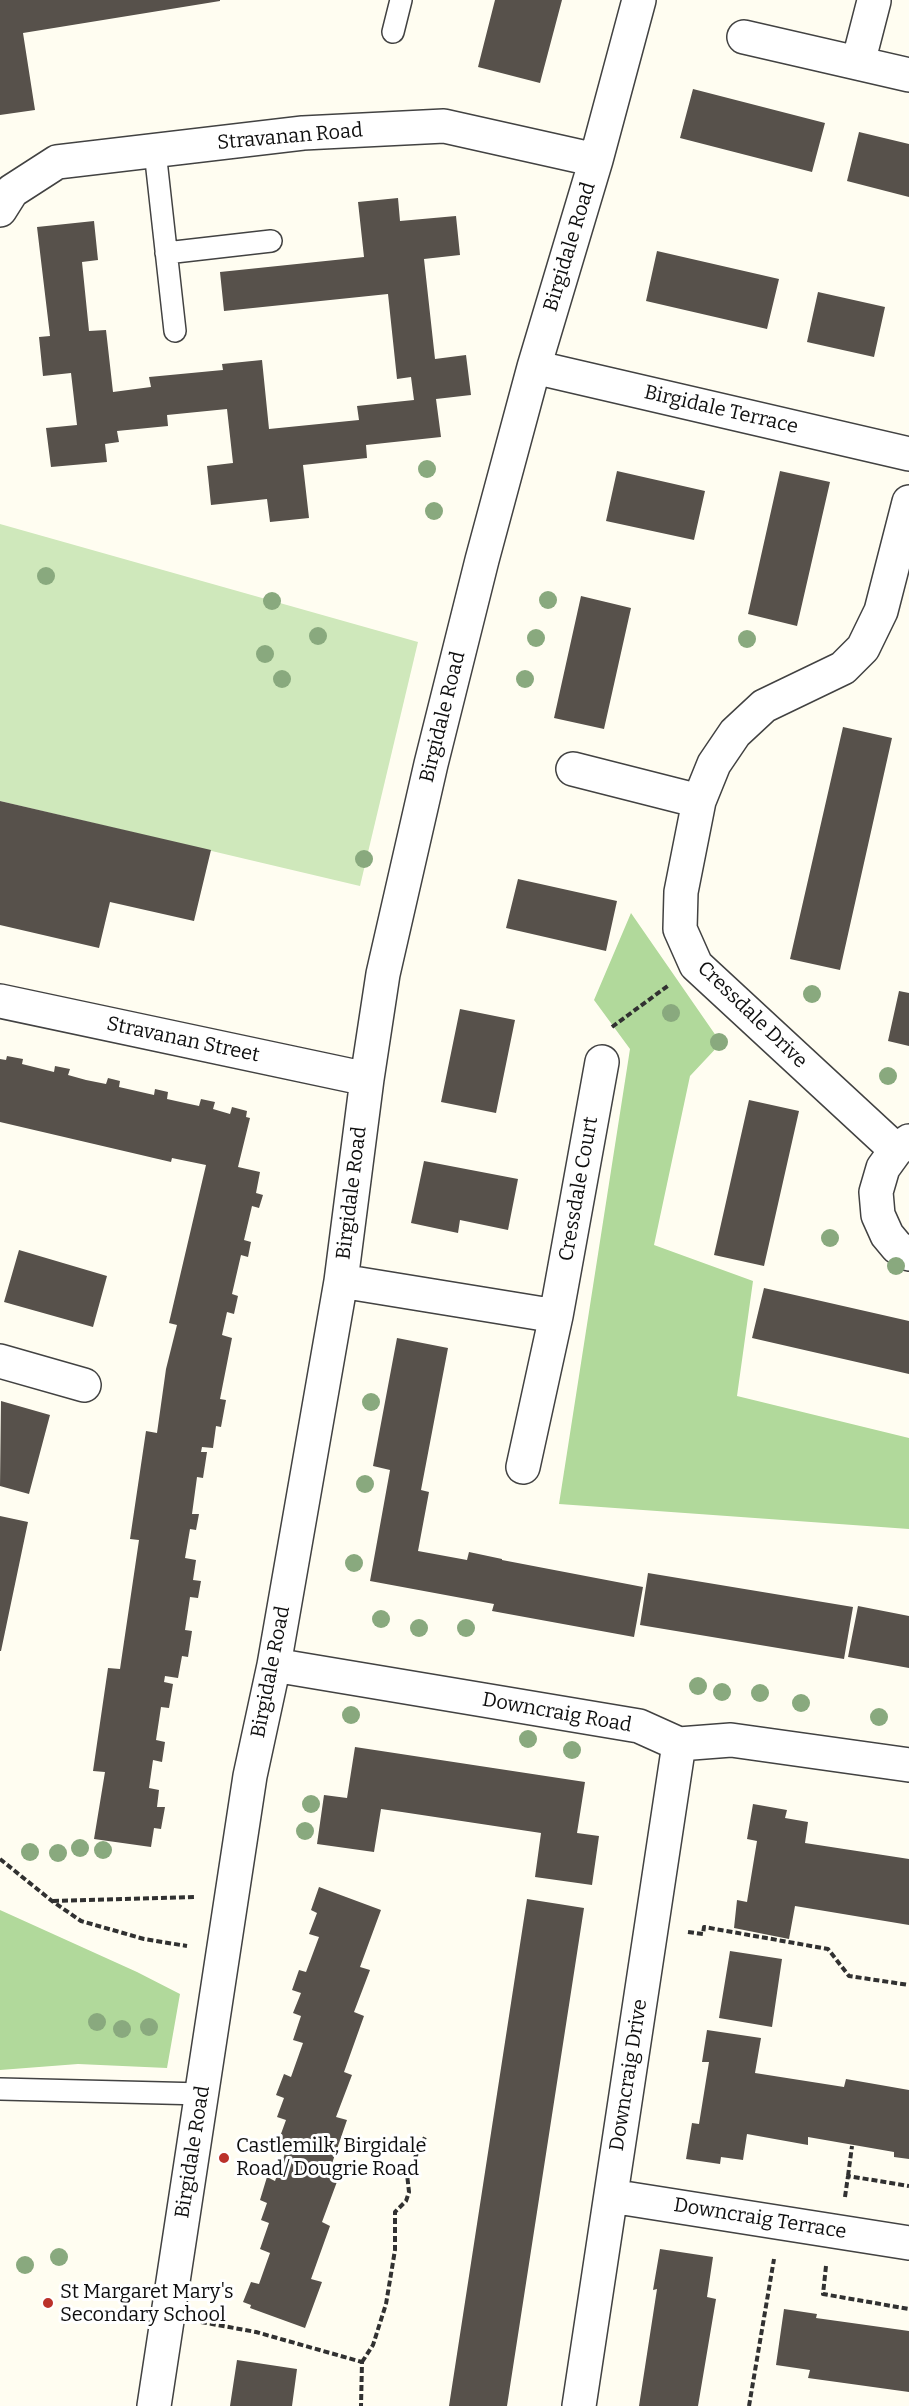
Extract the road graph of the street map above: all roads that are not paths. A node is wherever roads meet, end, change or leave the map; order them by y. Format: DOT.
graph roads {
  1 [pos="401,0"];
  2 [pos="639,0"];
  3 [pos="874,1"];
  4 [pos="393,32"];
  5 [pos="744,37"];
  6 [pos="858,63"];
  7 [pos="909,75"];
  8 [pos="155,151"];
  9 [pos="596,160"];
  10 [pos="0,210"];
  11 [pos="271,241"];
  12 [pos="166,253"];
  13 [pos="175,331"];
  14 [pos="534,367"];
  15 [pos="909,454"];
  16 [pos="909,502"];
  17 [pos="573,769"];
  18 [pos="699,801"];
  19 [pos="0,1001"];
  20 [pos="602,1062"];
  21 [pos="367,1079"];
  22 [pos="903,1146"];
  23 [pos="909,1254"];
  24 [pos="342,1281"];
  25 [pos="556,1316"];
  26 [pos="0,1360"];
  27 [pos="84,1385"];
  28 [pos="523,1467"];
  29 [pos="274,1665"];
  30 [pos="679,1744"];
  31 [pos="909,1765"];
  32 [pos="0,2089"];
  33 [pos="203,2094"];
  34 [pos="611,2196"];
  35 [pos="909,2243"];
  36 [pos="154,2406"];
  37 [pos="579,2406"];
  1 -- 4 [label="lane"];
  2 -- 9 [label="street, Birgidale Road"];
  3 -- 6 [label="street"];
  5 -- 6 [label="street"];
  6 -- 7 [label="street"];
  8 -- 9 [label="street, Stravanan Road"];
  8 -- 10 [label="street, Stravanan Road"];
  8 -- 12 [label="lane"];
  9 -- 14 [label="street, Birgidale Road"];
  11 -- 12 [label="lane"];
  12 -- 13 [label="lane"];
  14 -- 15 [label="street, Birgidale Terrace"];
  14 -- 21 [label="street, Birgidale Road"];
  16 -- 18 [label="street, Cressdale Drive"];
  17 -- 18 [label="street"];
  18 -- 22 [label="street, Cressdale Drive"];
  19 -- 21 [label="street, Stravanan Street"];
  20 -- 25 [label="street, Cressdale Court"];
  21 -- 24 [label="street, Birgidale Road"];
  22 -- 23 [label="street, Cressdale Drive"];
  24 -- 25 [label="street"];
  24 -- 29 [label="street, Birgidale Road"];
  25 -- 28 [label="street, Cressdale Court"];
  26 -- 27 [label="street"];
  29 -- 30 [label="street, Downcraig Road"];
  29 -- 33 [label="street, Birgidale Road"];
  30 -- 31 [label="street, Downcraig Road"];
  30 -- 34 [label="street, Downcraig Drive"];
  32 -- 33 [label="lane"];
  33 -- 36 [label="street, Birgidale Road"];
  34 -- 35 [label="street, Downcraig Terrace"];
  34 -- 37 [label="street, Downcraig Drive"];
}
